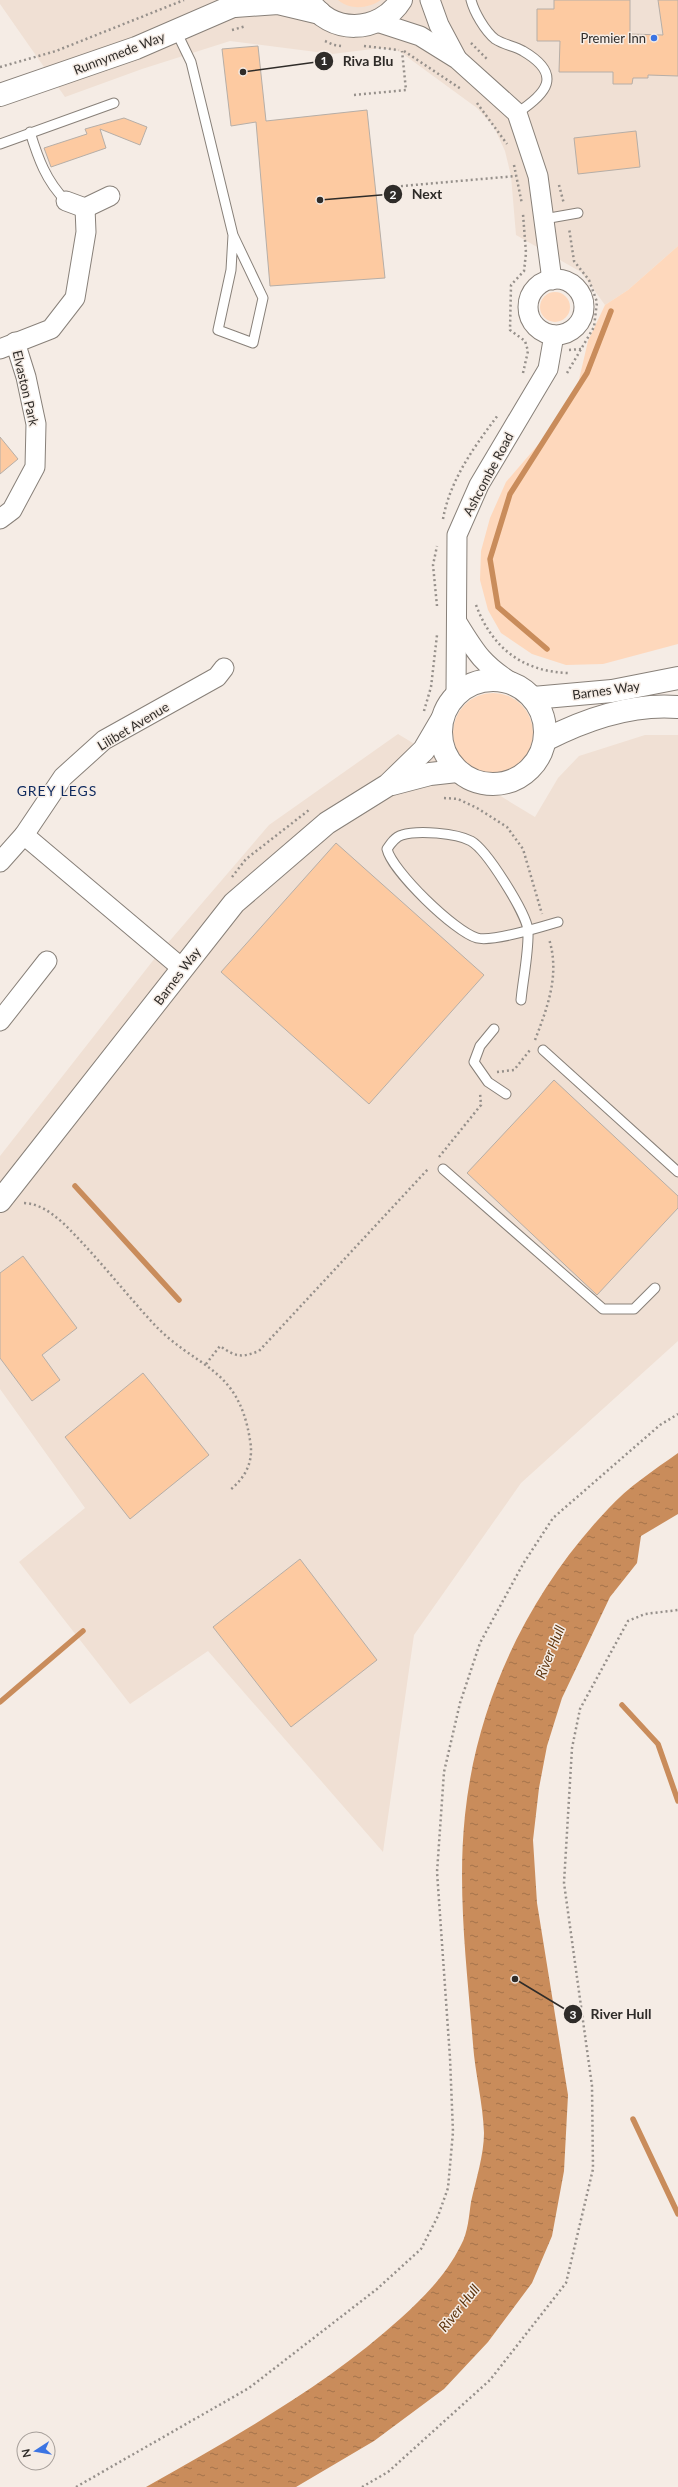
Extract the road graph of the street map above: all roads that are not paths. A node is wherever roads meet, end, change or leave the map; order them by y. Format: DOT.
graph roads {
  1 [pos="401,0"];
  2 [pos="430,0"];
  3 [pos="471,0"];
  4 [pos="241,3"];
  5 [pos="314,7"];
  6 [pos="377,22"];
  7 [pos="176,31"];
  8 [pos="457,59"];
  9 [pos="0,95"];
  10 [pos="114,103"];
  11 [pos="516,113"];
  12 [pos="30,132"];
  13 [pos="0,144"];
  14 [pos="110,196"];
  15 [pos="66,201"];
  16 [pos="85,208"];
  17 [pos="578,213"];
  18 [pos="544,219"];
  19 [pos="233,235"];
  20 [pos="552,280"];
  21 [pos="554,335"];
  22 [pos="8,345"];
  23 [pos="0,519"];
  24 [pos="457,622"];
  25 [pos="224,668"];
  26 [pos="678,678"];
  27 [pos="514,684"];
  28 [pos="456,694"];
  29 [pos="533,698"];
  30 [pos="678,707"];
  31 [pos="432,718"];
  32 [pos="545,740"];
  33 [pos="457,771"];
  34 [pos="388,785"];
  35 [pos="24,835"];
  36 [pos="0,862"];
  37 [pos="558,922"];
  38 [pos="528,930"];
  39 [pos="47,961"];
  40 [pos="183,969"];
  41 [pos="521,1000"];
  42 [pos="0,1021"];
  43 [pos="494,1029"];
  44 [pos="543,1050"];
  45 [pos="506,1094"];
  46 [pos="444,1169"];
  47 [pos="678,1172"];
  48 [pos="9,1204"];
  49 [pos="655,1288"];
  1 -- 6 [label="street"];
  2 -- 8 [label="street"];
  3 -- 11 [label="lane"];
  4 -- 5 [label="street, Runnymede Way"];
  4 -- 7 [label="street, Runnymede Way"];
  5 -- 6 [label="street, Runnymede Way"];
  6 -- 8 [label="street"];
  7 -- 9 [label="street, Runnymede Way"];
  7 -- 19 [label="lane"];
  8 -- 11 [label="street"];
  10 -- 12 [label="lane"];
  11 -- 18 [label="street"];
  12 -- 13 [label="lane"];
  12 -- 15 [label="lane"];
  14 -- 16 [label="street"];
  15 -- 16 [label="street"];
  16 -- 22 [label="street"];
  17 -- 18 [label="lane"];
  18 -- 20 [label="street"];
  19 -- 19 [label="lane"];
  20 -- 21 [label="street"];
  20 -- 21 [label="street"];
  21 -- 24 [label="street, Ashcombe Road"];
  22 -- 23 [label="street, Elvaston Park"];
  24 -- 27 [label="street"];
  24 -- 28 [label="street, Ashcombe Road"];
  25 -- 35 [label="street, Lilibet Avenue"];
  26 -- 29 [label="street, Barnes Way"];
  27 -- 28 [label="street"];
  27 -- 29 [label="street"];
  28 -- 31 [label="street"];
  29 -- 32 [label="street"];
  30 -- 32 [label="street, Barnes Way"];
  31 -- 33 [label="street"];
  31 -- 34 [label="street, Barnes Way"];
  32 -- 33 [label="street"];
  33 -- 34 [label="street, Barnes Way"];
  34 -- 40 [label="street, Barnes Way"];
  35 -- 36 [label="street, Lilibet Avenue"];
  35 -- 40 [label="street"];
  37 -- 38 [label="lane"];
  38 -- 38 [label="lane"];
  38 -- 41 [label="lane"];
  39 -- 42 [label="street"];
  40 -- 48 [label="street, Barnes Way"];
  43 -- 45 [label="lane"];
  44 -- 47 [label="lane"];
  46 -- 49 [label="lane"];
}
